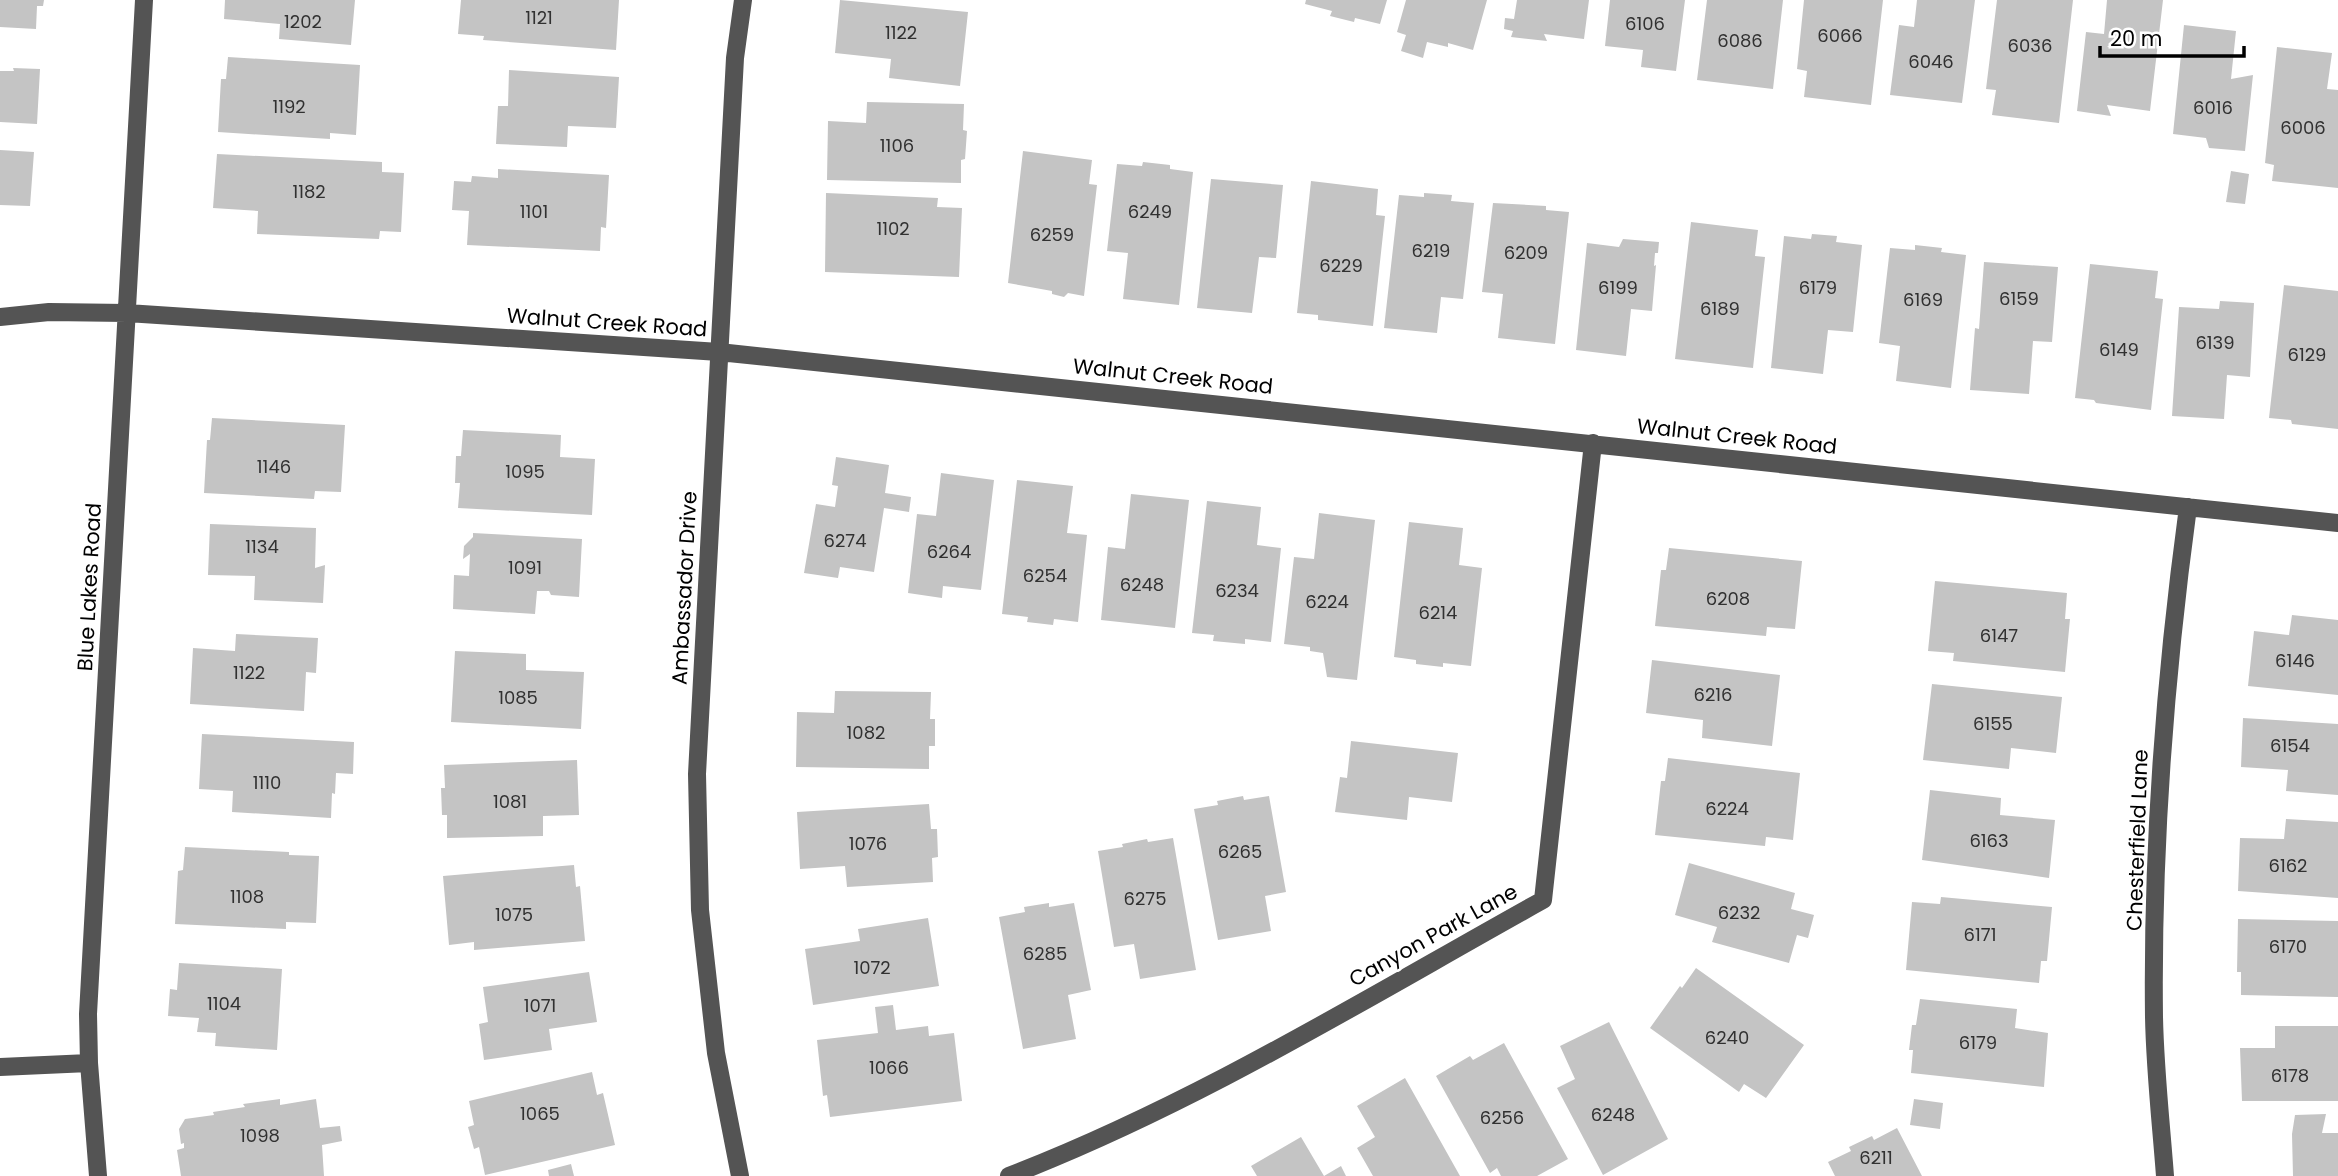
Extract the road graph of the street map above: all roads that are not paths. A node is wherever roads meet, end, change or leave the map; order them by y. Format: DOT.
graph roads {
  1 [pos="144,0"];
  2 [pos="743,0"];
  3 [pos="127,313"];
  4 [pos="0,317"];
  5 [pos="719,352"];
  6 [pos="1592,443"];
  7 [pos="2188,507"];
  8 [pos="2338,523"];
  9 [pos="89,1063"];
  10 [pos="0,1066"];
  11 [pos="98,1176"];
  12 [pos="740,1176"];
  13 [pos="1009,1176"];
  14 [pos="2165,1176"];
  1 -- 3 [label="street, Blue Lakes Road"];
  2 -- 5 [label="street, Ambassador Drive"];
  3 -- 4 [label="street, Walnut Creek Road"];
  3 -- 5 [label="street, Walnut Creek Road"];
  3 -- 9 [label="street, Blue Lakes Road"];
  5 -- 6 [label="street, Walnut Creek Road"];
  5 -- 12 [label="street, Ambassador Drive"];
  6 -- 7 [label="street, Walnut Creek Road"];
  6 -- 13 [label="street, Canyon Park Lane"];
  7 -- 8 [label="street, Walnut Creek Road"];
  7 -- 14 [label="street, Chesterfield Lane"];
  9 -- 10 [label="street"];
  9 -- 11 [label="street, Blue Lakes Road"];
}
